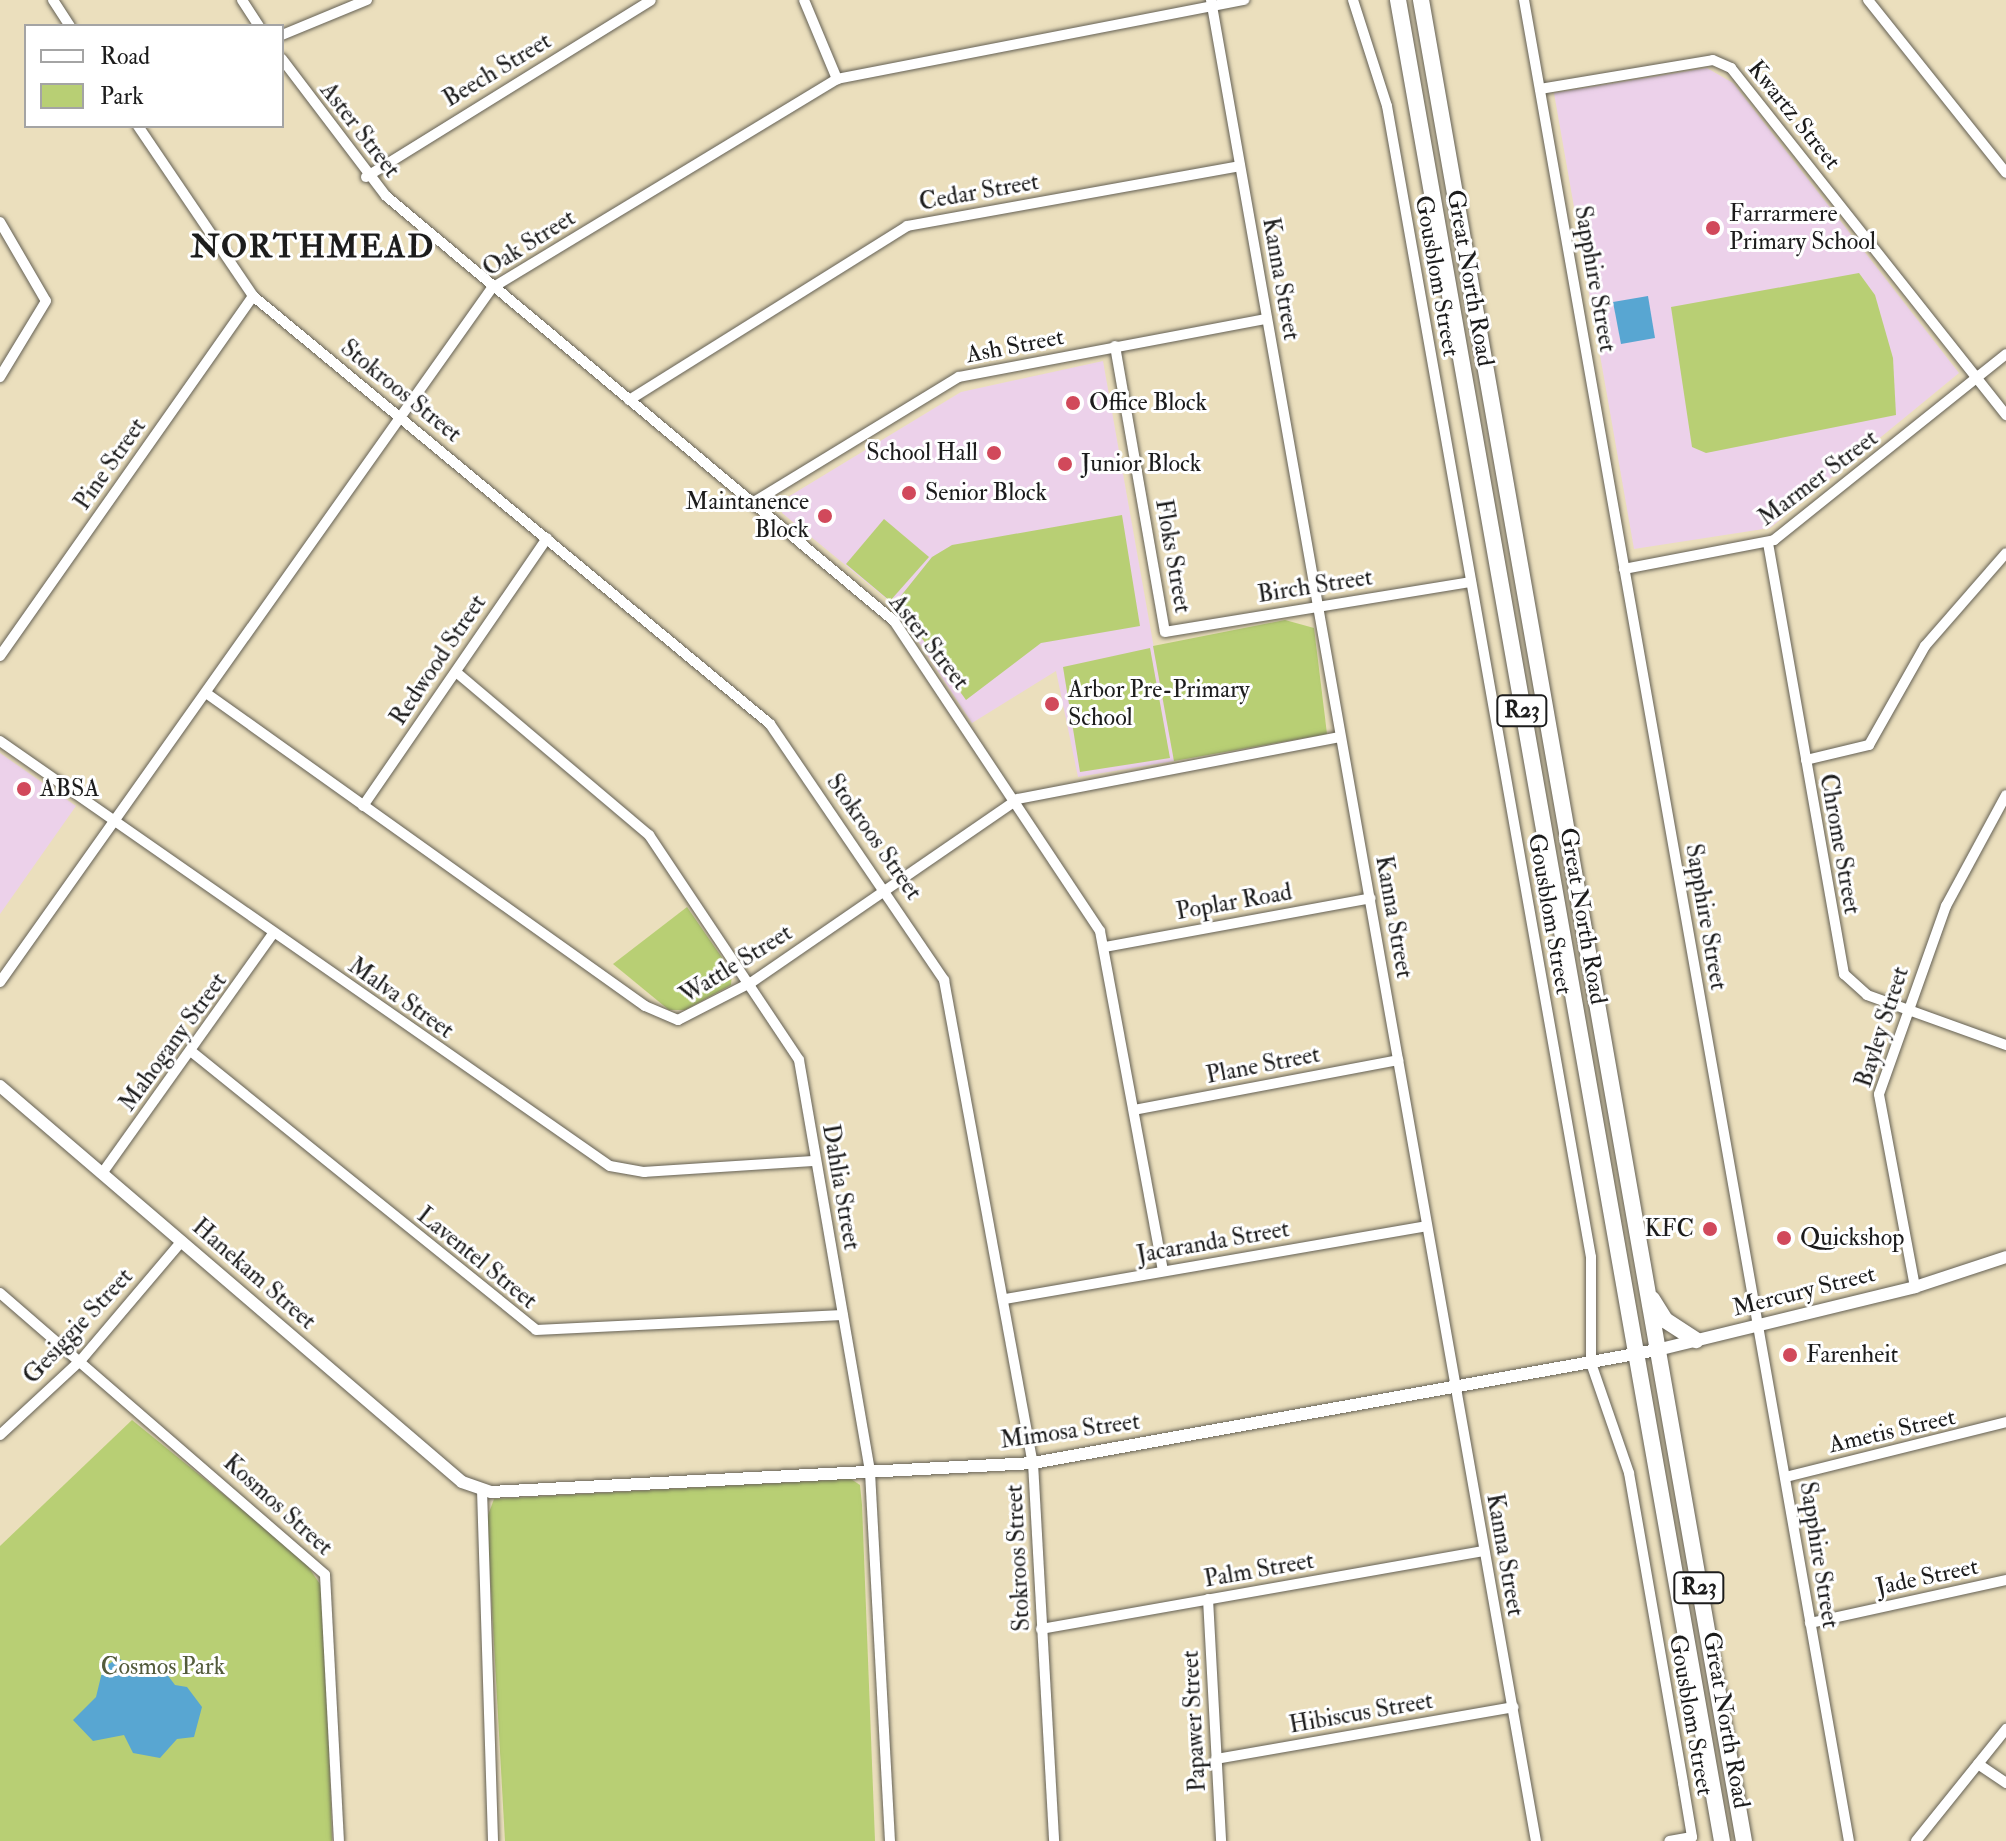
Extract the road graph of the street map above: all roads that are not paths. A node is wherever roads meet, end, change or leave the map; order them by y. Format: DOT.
graph roads {
  1 [pos="53,0"];
  2 [pos="242,0"];
  3 [pos="367,0"];
  4 [pos="651,0"];
  5 [pos="804,0"];
  6 [pos="1244,0"];
  7 [pos="1353,0"];
  8 [pos="1398,0"];
  9 [pos="1421,0"];
  10 [pos="1524,0"];
  11 [pos="1868,0"];
  12 [pos="1212,3"];
  13 [pos="69,24"];
  14 [pos="258,24"];
  15 [pos="284,34"];
  16 [pos="284,62"];
  17 [pos="837,79"];
  18 [pos="1540,89"];
  19 [pos="139,128"];
  20 [pos="1240,166"];
  21 [pos="2005,171"];
  22 [pos="366,177"];
  23 [pos="0,222"];
  24 [pos="492,288"];
  25 [pos="253,296"];
  26 [pos="1267,319"];
  27 [pos="1115,346"];
  28 [pos="2006,354"];
  29 [pos="0,377"];
  30 [pos="1977,377"];
  31 [pos="629,400"];
  32 [pos="397,414"];
  33 [pos="2006,415"];
  34 [pos="754,502"];
  35 [pos="547,538"];
  36 [pos="1768,543"];
  37 [pos="2006,553"];
  38 [pos="1624,569"];
  39 [pos="1471,582"];
  40 [pos="1319,605"];
  41 [pos="1165,632"];
  42 [pos="0,656"];
  43 [pos="456,672"];
  44 [pos="206,693"];
  45 [pos="1340,737"];
  46 [pos="0,741"];
  47 [pos="1806,760"];
  48 [pos="2006,795"];
  49 [pos="1018,799"];
  50 [pos="363,806"];
  51 [pos="115,822"];
  52 [pos="1567,835"];
  53 [pos="1545,839"];
  54 [pos="886,889"];
  55 [pos="1371,898"];
  56 [pos="273,934"];
  57 [pos="1105,947"];
  58 [pos="0,982"];
  59 [pos="752,982"];
  60 [pos="1907,1010"];
  61 [pos="2006,1045"];
  62 [pos="192,1052"];
  63 [pos="1398,1060"];
  64 [pos="0,1086"];
  65 [pos="1134,1110"];
  66 [pos="816,1161"];
  67 [pos="103,1172"];
  68 [pos="1427,1226"];
  69 [pos="182,1241"];
  70 [pos="2006,1257"];
  71 [pos="1163,1270"];
  72 [pos="1646,1287"];
  73 [pos="1915,1287"];
  74 [pos="0,1293"];
  75 [pos="1005,1299"];
  76 [pos="843,1315"];
  77 [pos="1757,1325"];
  78 [pos="1696,1340"];
  79 [pos="1657,1350"];
  80 [pos="1638,1354"];
  81 [pos="81,1360"];
  82 [pos="1591,1363"];
  83 [pos="1455,1389"];
  84 [pos="2006,1422"];
  85 [pos="0,1435"];
  86 [pos="1033,1463"];
  87 [pos="870,1472"];
  88 [pos="1786,1477"];
  89 [pos="482,1490"];
  90 [pos="1484,1551"];
  91 [pos="2006,1580"];
  92 [pos="1208,1599"];
  93 [pos="1810,1623"];
  94 [pos="1041,1629"];
  95 [pos="1513,1707"];
  96 [pos="2006,1729"];
  97 [pos="1216,1759"];
  98 [pos="1978,1764"];
  99 [pos="2006,1783"];
  100 [pos="339,1841"];
  101 [pos="493,1841"];
  102 [pos="890,1841"];
  103 [pos="1054,1841"];
  104 [pos="1221,1841"];
  105 [pos="1536,1841"];
  106 [pos="1669,1841"];
  107 [pos="1722,1841"];
  108 [pos="1744,1841"];
  109 [pos="1849,1841"];
  110 [pos="1916,1841"];
  1 -- 13 [label="street"];
  2 -- 14 [label="street"];
  3 -- 15 [label="street"];
  4 -- 22 [label="street, Beech Street"];
  5 -- 17 [label="street"];
  6 -- 12 [label="street, Oak Street"];
  7 -- 39 [label="street, Gousblom Street"];
  8 -- 53 [label="main road, Great North Road / R23"];
  9 -- 52 [label="main road, Great North Road / R23"];
  10 -- 18 [label="street, Sapphire Street"];
  11 -- 21 [label="street"];
  12 -- 17 [label="street, Oak Street"];
  12 -- 20 [label="street, Kanna Street"];
  16 -- 22 [label="street, Aster Street"];
  17 -- 24 [label="street, Oak Street"];
  18 -- 30 [label="street, Kwartz Street"];
  18 -- 38 [label="street, Sapphire Street"];
  19 -- 25 [label="street, Stokroos Street"];
  20 -- 26 [label="street, Kanna Street"];
  20 -- 31 [label="street, Cedar Street"];
  22 -- 24 [label="street, Aster Street"];
  23 -- 29 [label="street"];
  24 -- 31 [label="street, Aster Street"];
  24 -- 32 [label="street, Oak Street"];
  25 -- 32 [label="street, Stokroos Street"];
  25 -- 42 [label="street, Pine Street"];
  26 -- 27 [label="street, Ash Street"];
  26 -- 40 [label="street, Kanna Street"];
  27 -- 34 [label="street, Ash Street"];
  27 -- 41 [label="street, Floks Street"];
  28 -- 30 [label="street, Marmer Street"];
  30 -- 33 [label="street, Kwartz Street"];
  30 -- 36 [label="street, Marmer Street"];
  31 -- 34 [label="street, Aster Street"];
  32 -- 35 [label="street, Stokroos Street"];
  32 -- 44 [label="street, Oak Street"];
  34 -- 49 [label="street, Aster Street"];
  35 -- 43 [label="street, Redwood Street"];
  35 -- 54 [label="street, Stokroos Street"];
  36 -- 38 [label="street, Marmer Street"];
  36 -- 47 [label="street, Chrome Street"];
  37 -- 47 [label="street"];
  38 -- 77 [label="street, Sapphire Street"];
  39 -- 40 [label="street, Birch Street"];
  39 -- 82 [label="street, Gousblom Street"];
  40 -- 41 [label="street, Birch Street"];
  40 -- 45 [label="street, Kanna Street"];
  43 -- 50 [label="street, Redwood Street"];
  43 -- 59 [label="street, Dahlia Street"];
  44 -- 50 [label="street, Wattle Street"];
  44 -- 51 [label="street, Oak Street"];
  45 -- 49 [label="street, Wattle Street"];
  45 -- 55 [label="street, Kanna Street"];
  46 -- 51 [label="street, Malva Street"];
  47 -- 60 [label="street, Chrome Street"];
  48 -- 60 [label="street, Bayley Street"];
  49 -- 54 [label="street, Wattle Street"];
  49 -- 57 [label="street, Aster Street"];
  50 -- 59 [label="street, Wattle Street"];
  51 -- 56 [label="street, Malva Street"];
  51 -- 58 [label="street, Oak Street"];
  52 -- 53 [label="main road"];
  52 -- 72 [label="main road, Great North Road / R23"];
  53 -- 80 [label="main road, Great North Road / R23"];
  54 -- 59 [label="street, Wattle Street"];
  54 -- 75 [label="street, Stokroos Street"];
  55 -- 57 [label="street, Poplar Road"];
  55 -- 63 [label="street, Kanna Street"];
  56 -- 62 [label="street, Mahogany Street"];
  56 -- 66 [label="street, Malva Street"];
  57 -- 65 [label="street, Aster Street"];
  59 -- 66 [label="street, Dahlia Street"];
  60 -- 61 [label="street, Chrome Street"];
  60 -- 73 [label="street, Bayley Street"];
  62 -- 67 [label="street, Mahogany Street"];
  62 -- 76 [label="street, Laventel Street"];
  63 -- 65 [label="street, Plane Street"];
  63 -- 68 [label="street, Kanna Street"];
  64 -- 67 [label="street, Hanekam Street"];
  65 -- 71 [label="street, Aster Street"];
  66 -- 76 [label="street, Dahlia Street"];
  67 -- 69 [label="street, Hanekam Street"];
  68 -- 71 [label="street, Jacaranda Street"];
  68 -- 83 [label="street, Kanna Street"];
  69 -- 81 [label="street, Gesiggie Street"];
  69 -- 89 [label="street, Hanekam Street"];
  70 -- 73 [label="street, Mercury Street"];
  71 -- 75 [label="street, Jacaranda Street"];
  72 -- 78 [label="main road"];
  72 -- 79 [label="main road, Great North Road / R23"];
  73 -- 77 [label="street, Mercury Street"];
  74 -- 81 [label="street, Kosmos Street"];
  75 -- 86 [label="street, Stokroos Street"];
  76 -- 87 [label="street, Dahlia Street"];
  77 -- 78 [label="street, Mercury Street"];
  77 -- 88 [label="street, Sapphire Street"];
  78 -- 79 [label="street, Mercury Street"];
  79 -- 80 [label="street, Mimosa Street"];
  79 -- 108 [label="main road, Great North Road / R23"];
  80 -- 82 [label="street, Mimosa Street"];
  80 -- 107 [label="main road, Great North Road / R23"];
  81 -- 85 [label="street, Gesiggie Street"];
  81 -- 100 [label="street, Kosmos Street"];
  82 -- 83 [label="street, Mimosa Street"];
  82 -- 106 [label="street, Gousblom Street"];
  83 -- 86 [label="street, Mimosa Street"];
  83 -- 90 [label="street, Kanna Street"];
  84 -- 88 [label="street, Ametis Street"];
  86 -- 87 [label="street, Mimosa Street"];
  86 -- 94 [label="street, Stokroos Street"];
  87 -- 89 [label="street, Mimosa Street"];
  87 -- 102 [label="street, Dahlia Street"];
  88 -- 93 [label="street, Sapphire Street"];
  89 -- 101 [label="street"];
  90 -- 92 [label="street, Palm Street"];
  90 -- 95 [label="street, Kanna Street"];
  91 -- 93 [label="street, Jade Street"];
  92 -- 94 [label="street, Palm Street"];
  92 -- 97 [label="street, Papawer Street"];
  93 -- 109 [label="street, Sapphire Street"];
  94 -- 103 [label="street, Stokroos Street"];
  95 -- 97 [label="street, Hibiscus Street"];
  95 -- 105 [label="street, Kanna Street"];
  96 -- 98 [label="street"];
  97 -- 104 [label="street, Papawer Street"];
  98 -- 99 [label="street"];
  98 -- 110 [label="street"];
}
